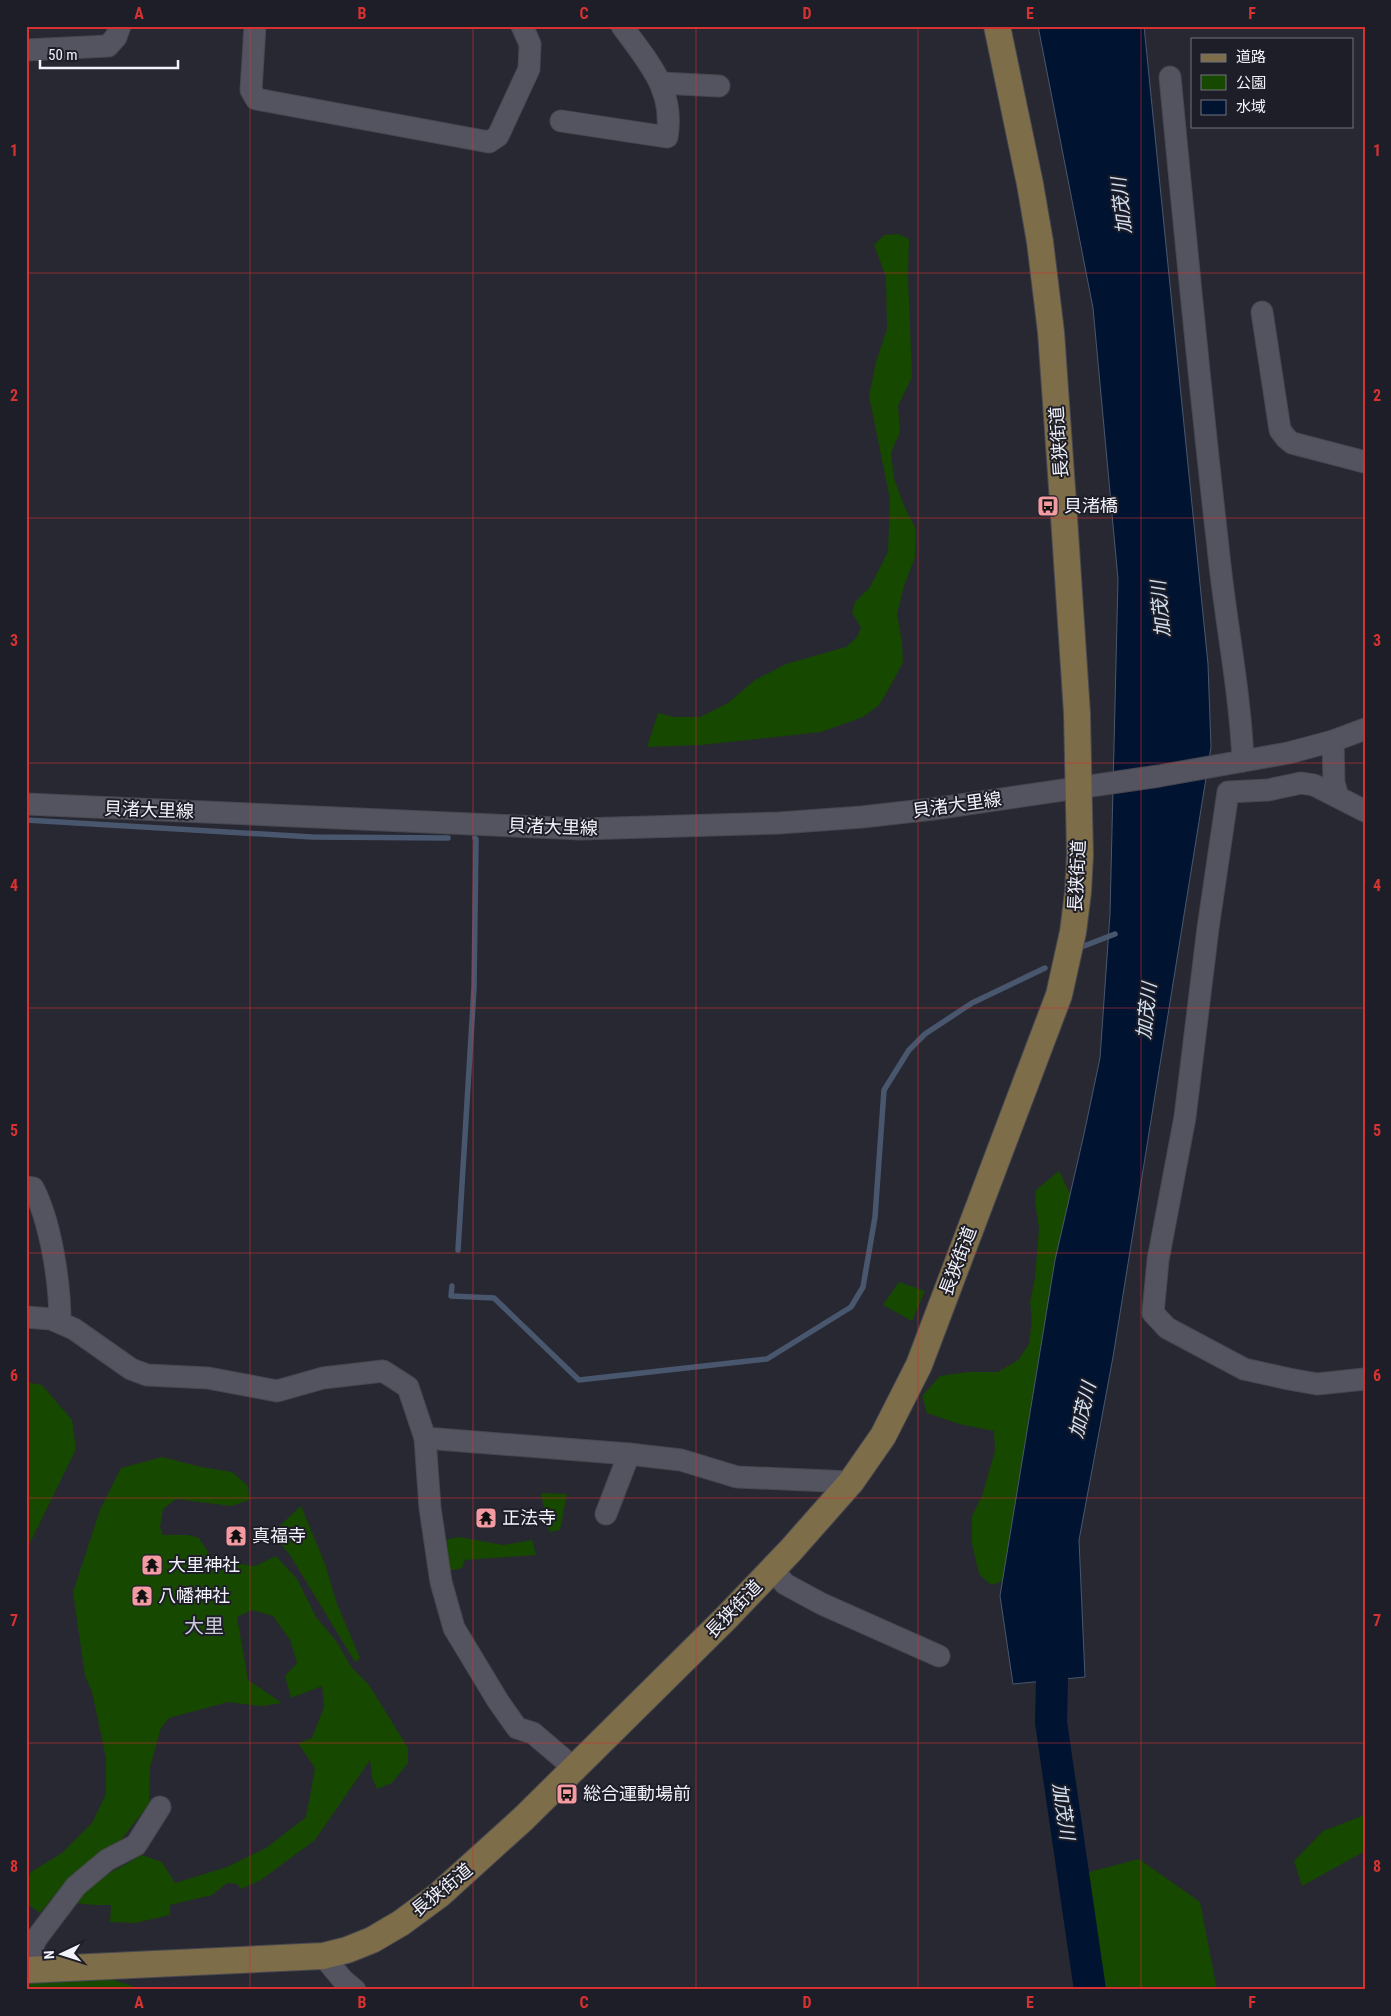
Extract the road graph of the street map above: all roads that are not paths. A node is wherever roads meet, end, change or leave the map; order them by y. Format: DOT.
graph roads {
  1 [pos="120,26"];
  2 [pos="255,26"];
  3 [pos="522,26"];
  4 [pos="622,26"];
  5 [pos="997,26"];
  6 [pos="26,50"];
  7 [pos="1170,77"];
  8 [pos="661,83"];
  9 [pos="719,86"];
  10 [pos="561,121"];
  11 [pos="1262,312"];
  12 [pos="1365,462"];
  13 [pos="1365,729"];
  14 [pos="1333,741"];
  15 [pos="1238,762"];
  16 [pos="1090,786"];
  17 [pos="1338,797"];
  18 [pos="26,804"];
  19 [pos="1365,811"];
  20 [pos="26,1186"];
  21 [pos="26,1317"];
  22 [pos="60,1322"];
  23 [pos="1365,1380"];
  24 [pos="425,1438"];
  25 [pos="628,1454"];
  26 [pos="851,1482"];
  27 [pos="606,1514"];
  28 [pos="772,1569"];
  29 [pos="939,1656"];
  30 [pos="574,1768"];
  31 [pos="160,1807"];
  32 [pos="323,1956"];
  33 [pos="28,1970"];
  34 [pos="355,1990"];
  1 -- 6 [label="street"];
  2 -- 3 [label="street"];
  4 -- 8 [label="street"];
  5 -- 16 [label="main road, 長狭街道"];
  7 -- 15 [label="street"];
  8 -- 9 [label="street"];
  8 -- 10 [label="street"];
  11 -- 12 [label="street"];
  13 -- 14 [label="street"];
  14 -- 15 [label="street"];
  14 -- 17 [label="street"];
  15 -- 16 [label="street"];
  16 -- 18 [label="street, 貝渚大里線"];
  16 -- 26 [label="main road, 長狭街道"];
  17 -- 19 [label="street"];
  17 -- 23 [label="street"];
  20 -- 22 [label="street"];
  21 -- 22 [label="street"];
  22 -- 24 [label="street"];
  24 -- 25 [label="street"];
  24 -- 30 [label="street"];
  25 -- 26 [label="street"];
  25 -- 27 [label="street"];
  26 -- 28 [label="main road, 長狭街道"];
  28 -- 29 [label="street"];
  28 -- 30 [label="main road, 長狭街道"];
  30 -- 32 [label="main road, 長狭街道"];
  31 -- 33 [label="street"];
  32 -- 33 [label="main road, 長狭街道"];
  32 -- 34 [label="street"];
}
